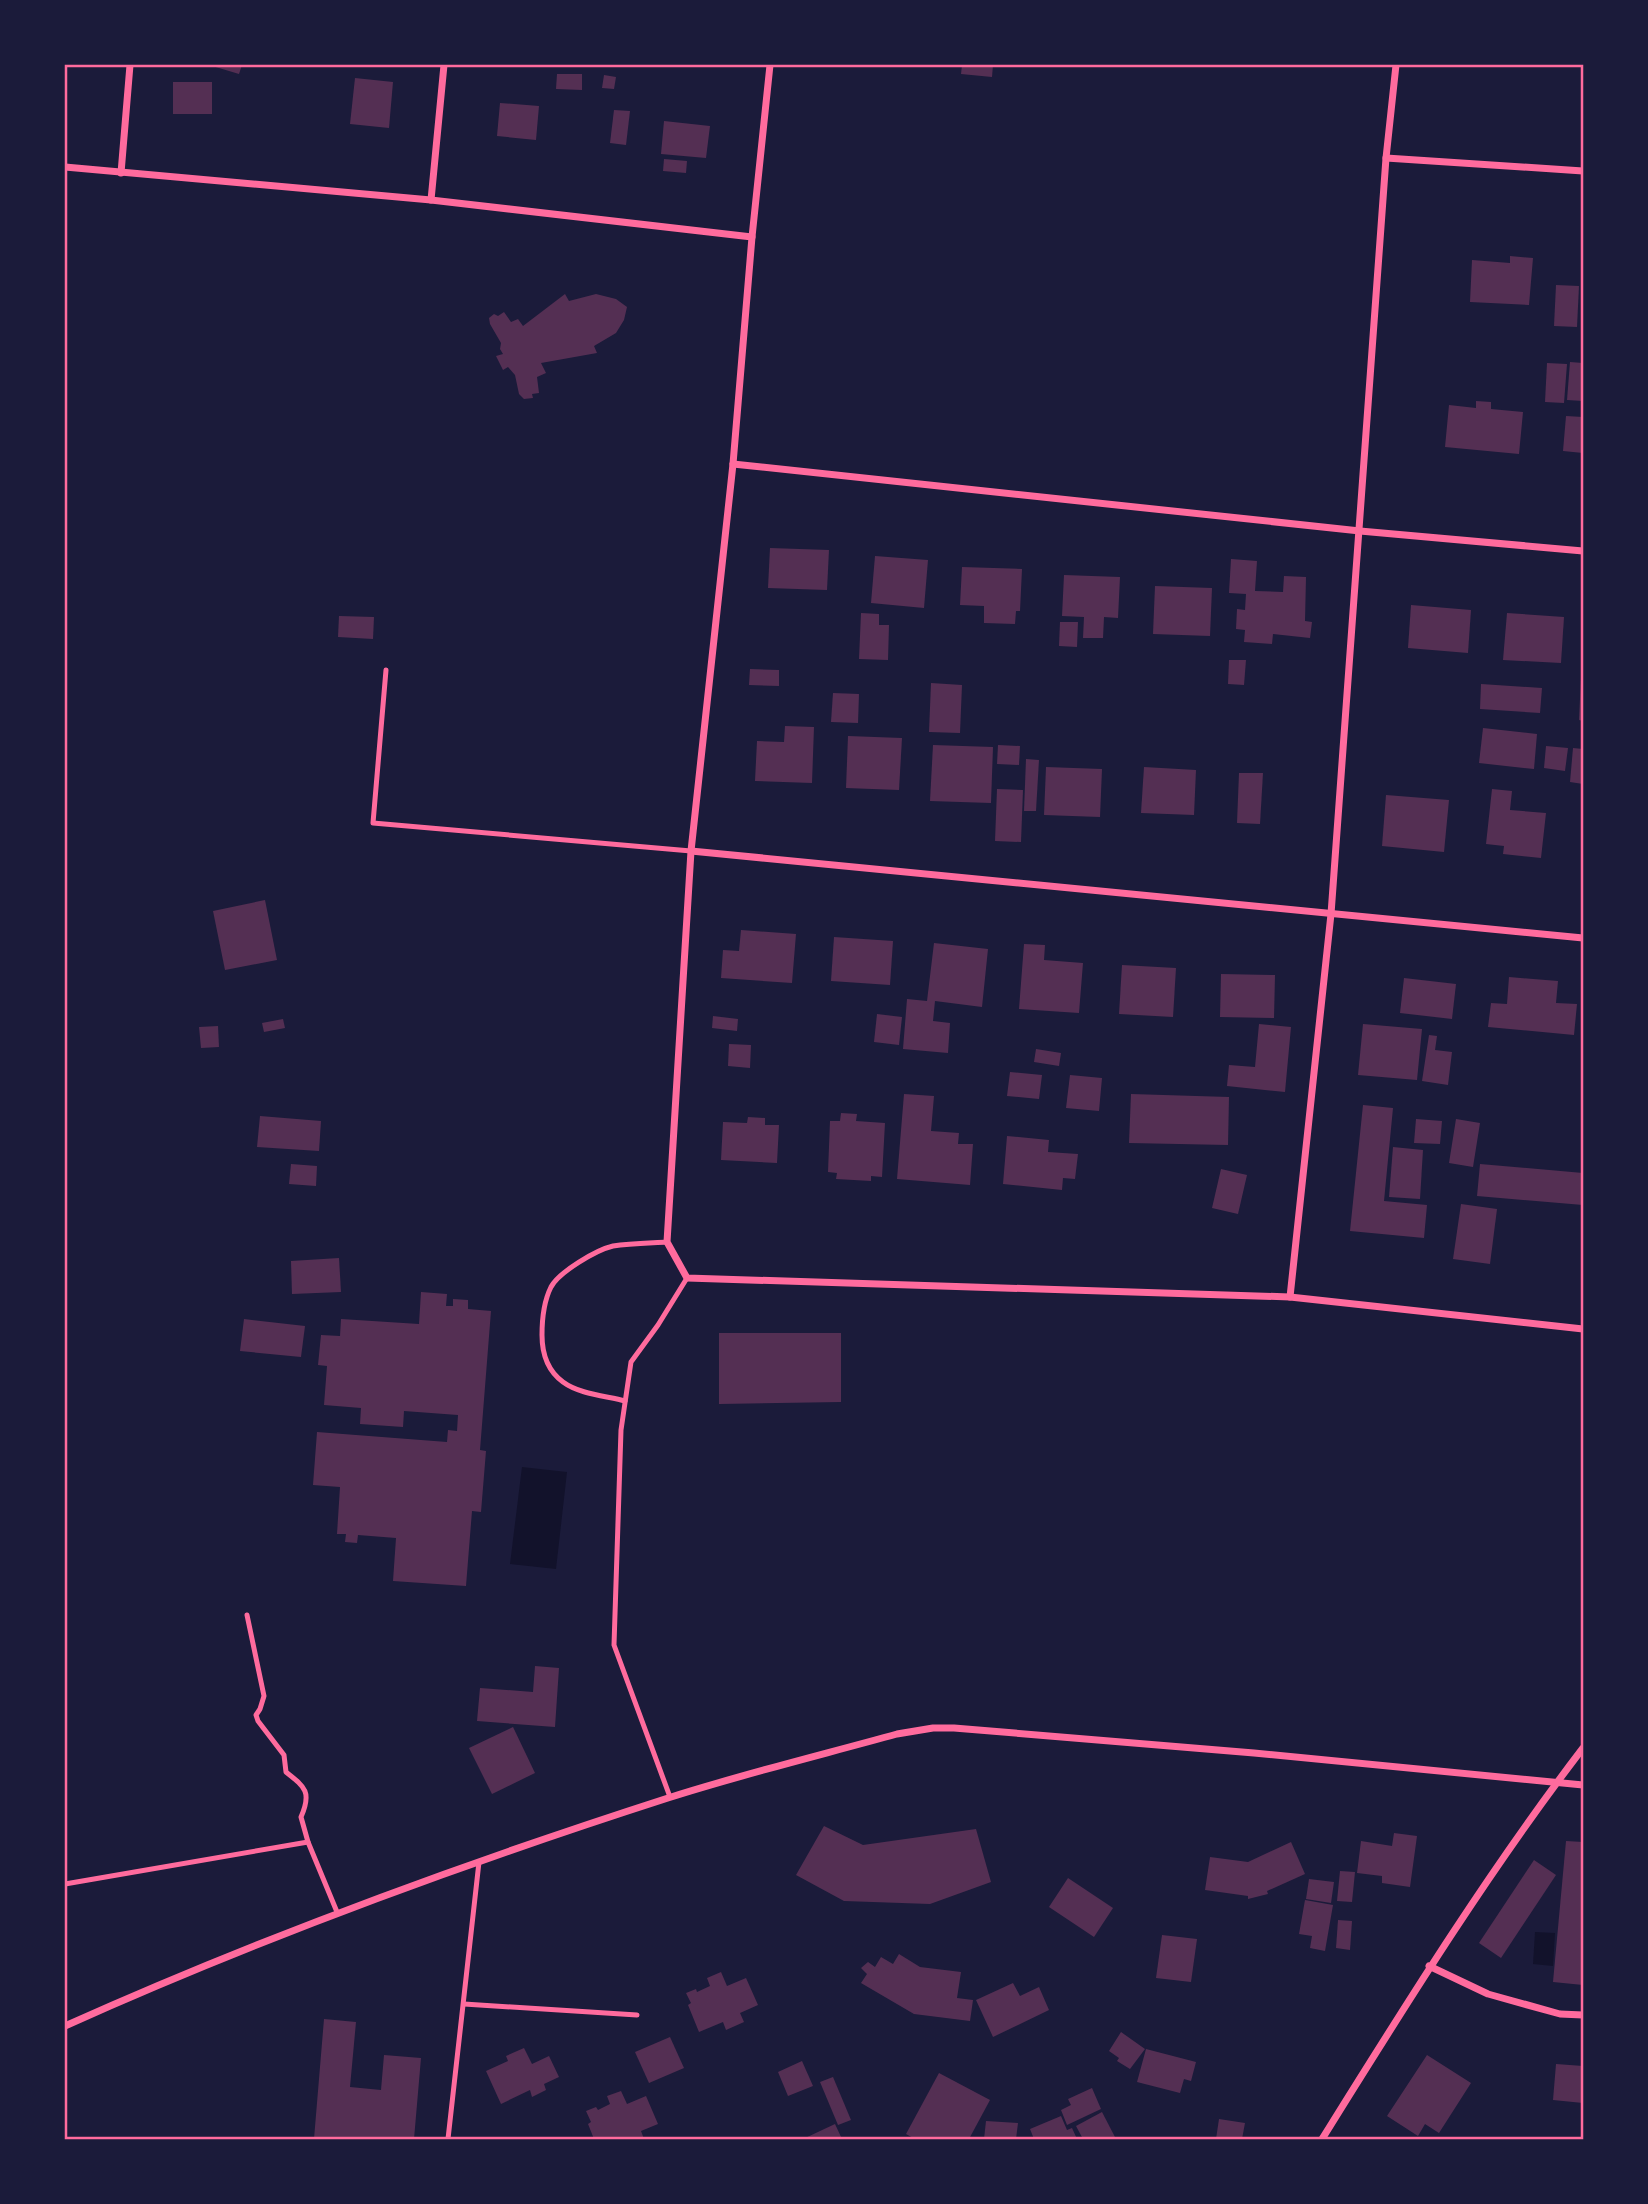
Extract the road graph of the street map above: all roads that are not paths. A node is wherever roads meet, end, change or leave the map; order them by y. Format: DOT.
graph roads {
  1 [pos="130,65"];
  2 [pos="444,65"];
  3 [pos="770,65"];
  4 [pos="1396,65"];
  5 [pos="1386,158"];
  6 [pos="65,167"];
  7 [pos="1583,171"];
  8 [pos="121,173"];
  9 [pos="431,200"];
  10 [pos="752,237"];
  11 [pos="733,464"];
  12 [pos="1360,531"];
  13 [pos="1583,551"];
  14 [pos="386,670"];
  15 [pos="691,851"];
  16 [pos="1331,914"];
  17 [pos="1583,938"];
  18 [pos="667,1242"];
  19 [pos="687,1278"];
  20 [pos="1290,1297"];
  21 [pos="1583,1329"];
  22 [pos="625,1401"];
  23 [pos="247,1615"];
  24 [pos="1583,1748"];
  25 [pos="1557,1782"];
  26 [pos="1583,1784"];
  27 [pos="670,1797"];
  28 [pos="308,1842"];
  29 [pos="479,1862"];
  30 [pos="65,1884"];
  31 [pos="337,1912"];
  32 [pos="1429,1966"];
  33 [pos="464,2004"];
  34 [pos="637,2015"];
  35 [pos="1583,2015"];
  36 [pos="65,2026"];
  37 [pos="448,2139"];
  38 [pos="1322,2139"];
  1 -- 8 [label="street"];
  2 -- 9 [label="street"];
  3 -- 10 [label="street"];
  4 -- 5 [label="street"];
  5 -- 7 [label="street"];
  5 -- 12 [label="street"];
  6 -- 8 [label="street"];
  8 -- 9 [label="street"];
  9 -- 10 [label="street"];
  10 -- 11 [label="street"];
  11 -- 12 [label="street"];
  11 -- 15 [label="street"];
  12 -- 13 [label="street"];
  12 -- 16 [label="street"];
  14 -- 15 [label="lane"];
  15 -- 16 [label="street"];
  15 -- 18 [label="street"];
  16 -- 17 [label="street"];
  16 -- 20 [label="street"];
  18 -- 19 [label="street"];
  18 -- 22 [label="lane"];
  19 -- 20 [label="street"];
  19 -- 22 [label="lane"];
  20 -- 21 [label="street"];
  22 -- 27 [label="lane"];
  23 -- 28 [label="lane"];
  24 -- 25 [label="street"];
  25 -- 26 [label="street"];
  25 -- 27 [label="street"];
  25 -- 32 [label="street"];
  27 -- 29 [label="street"];
  28 -- 30 [label="lane"];
  28 -- 31 [label="lane"];
  29 -- 31 [label="street"];
  29 -- 33 [label="lane"];
  31 -- 36 [label="street"];
  32 -- 35 [label="street"];
  32 -- 38 [label="street"];
  33 -- 34 [label="lane"];
  33 -- 37 [label="lane"];
}
